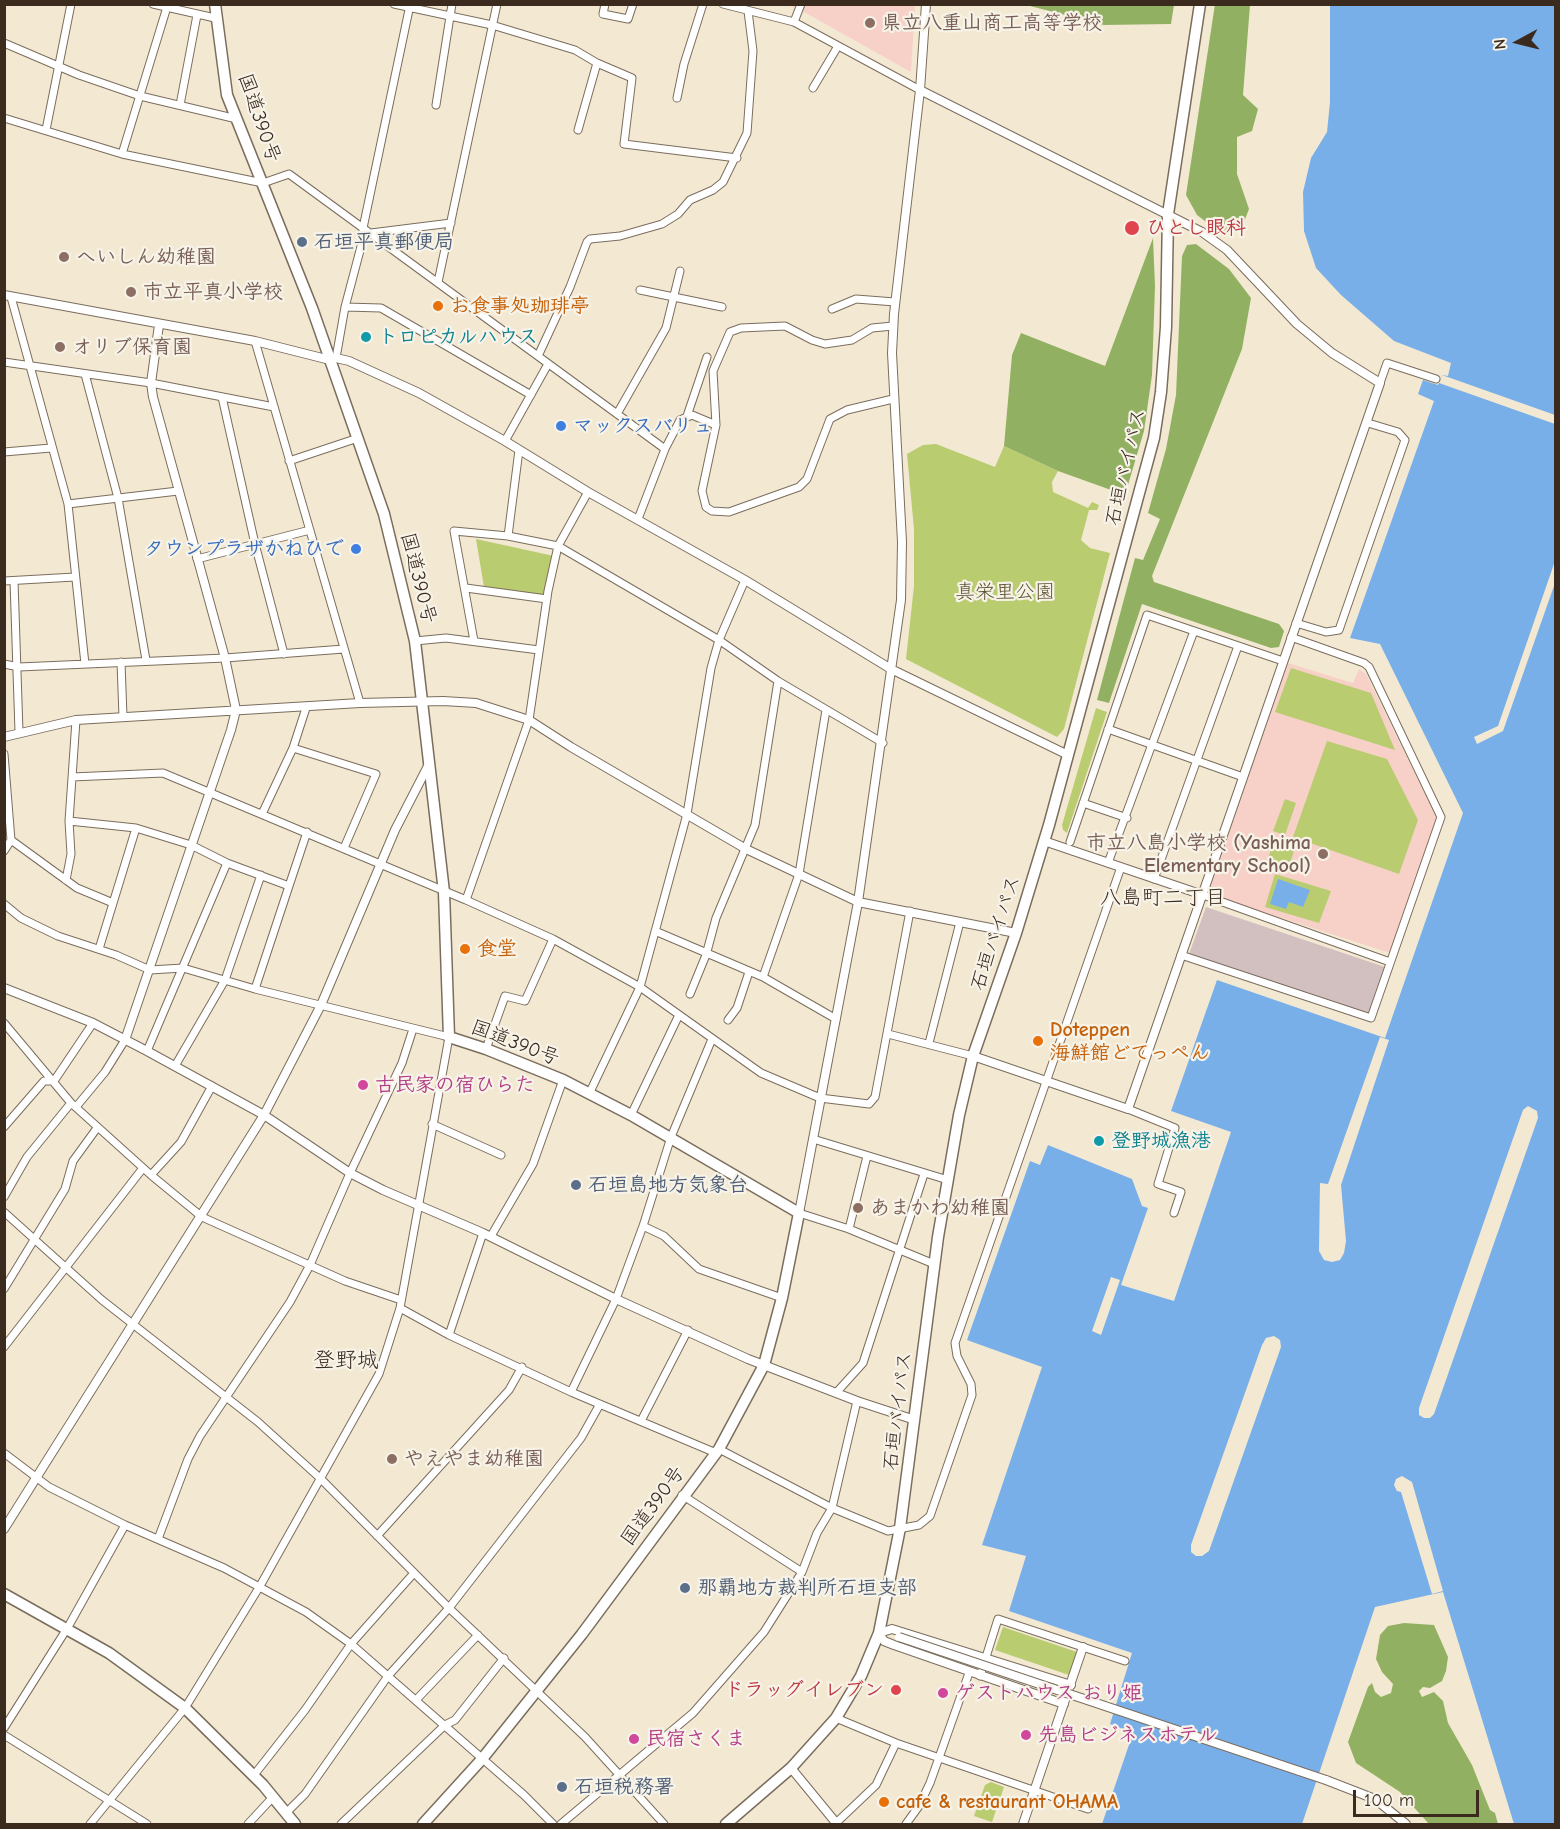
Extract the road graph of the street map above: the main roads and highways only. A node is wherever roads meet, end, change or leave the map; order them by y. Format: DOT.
graph roads {
  1 [pos="215,4"];
  2 [pos="1200,4"];
  3 [pos="4,1594"];
  4 [pos="295,1824"];
  5 [pos="423,1824"];
  6 [pos="726,1824"];
  1 -- 5 [label="main road, 国道390号"];
  2 -- 6 [label="main road, 石垣バイパス"];
  3 -- 4 [label="main road"];
}
